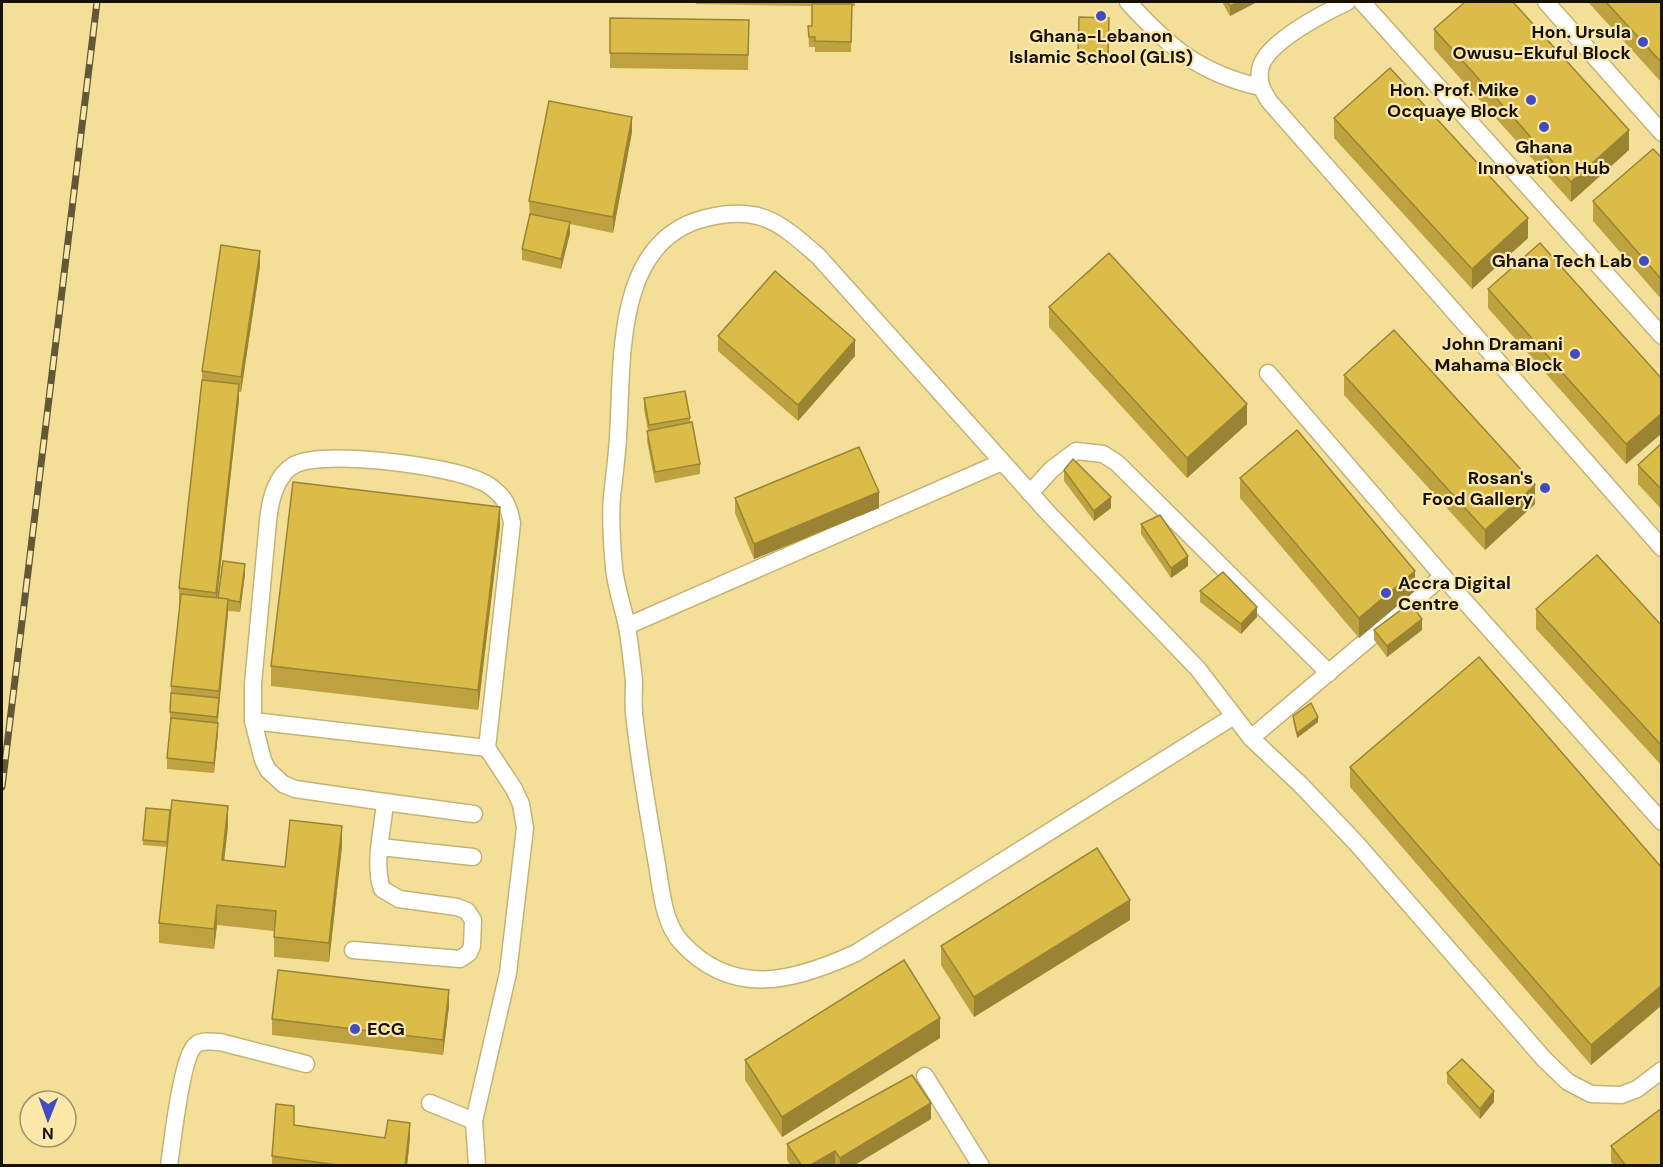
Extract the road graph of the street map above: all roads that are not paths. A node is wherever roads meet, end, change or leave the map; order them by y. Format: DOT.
graph roads {
  1 [pos="1128,2"];
  2 [pos="1347,2"];
  3 [pos="1362,2"];
  4 [pos="1546,2"];
  5 [pos="1260,87"];
  6 [pos="1662,133"];
  7 [pos="1662,336"];
  8 [pos="1268,373"];
  9 [pos="1002,462"];
  10 [pos="1030,493"];
  11 [pos="1662,548"];
  12 [pos="1443,576"];
  13 [pos="627,626"];
  14 [pos="1329,673"];
  15 [pos="1234,716"];
  16 [pos="253,721"];
  17 [pos="1251,738"];
  18 [pos="487,748"];
  19 [pos="385,802"];
  20 [pos="474,814"];
  21 [pos="1662,822"];
  22 [pos="380,847"];
  23 [pos="473,857"];
  24 [pos="353,950"];
  25 [pos="306,1064"];
  26 [pos="1662,1070"];
  27 [pos="925,1076"];
  28 [pos="430,1103"];
  29 [pos="474,1121"];
  30 [pos="169,1166"];
  31 [pos="477,1166"];
  32 [pos="981,1166"];
  1 -- 5 [label="lane"];
  2 -- 5 [label="lane"];
  3 -- 7 [label="lane"];
  4 -- 6 [label="lane"];
  5 -- 11 [label="lane"];
  8 -- 12 [label="lane"];
  9 -- 10 [label="lane"];
  9 -- 13 [label="lane"];
  9 -- 13 [label="lane"];
  10 -- 14 [label="lane"];
  10 -- 15 [label="lane"];
  12 -- 14 [label="lane"];
  12 -- 21 [label="lane"];
  13 -- 15 [label="lane"];
  14 -- 17 [label="lane"];
  15 -- 17 [label="lane"];
  16 -- 18 [label="lane"];
  16 -- 18 [label="lane"];
  16 -- 19 [label="lane"];
  17 -- 26 [label="lane"];
  18 -- 29 [label="lane"];
  19 -- 20 [label="lane"];
  19 -- 22 [label="lane"];
  22 -- 23 [label="lane"];
  22 -- 24 [label="lane"];
  25 -- 30 [label="lane"];
  27 -- 32 [label="lane"];
  28 -- 29 [label="lane"];
  29 -- 31 [label="lane"];
}
